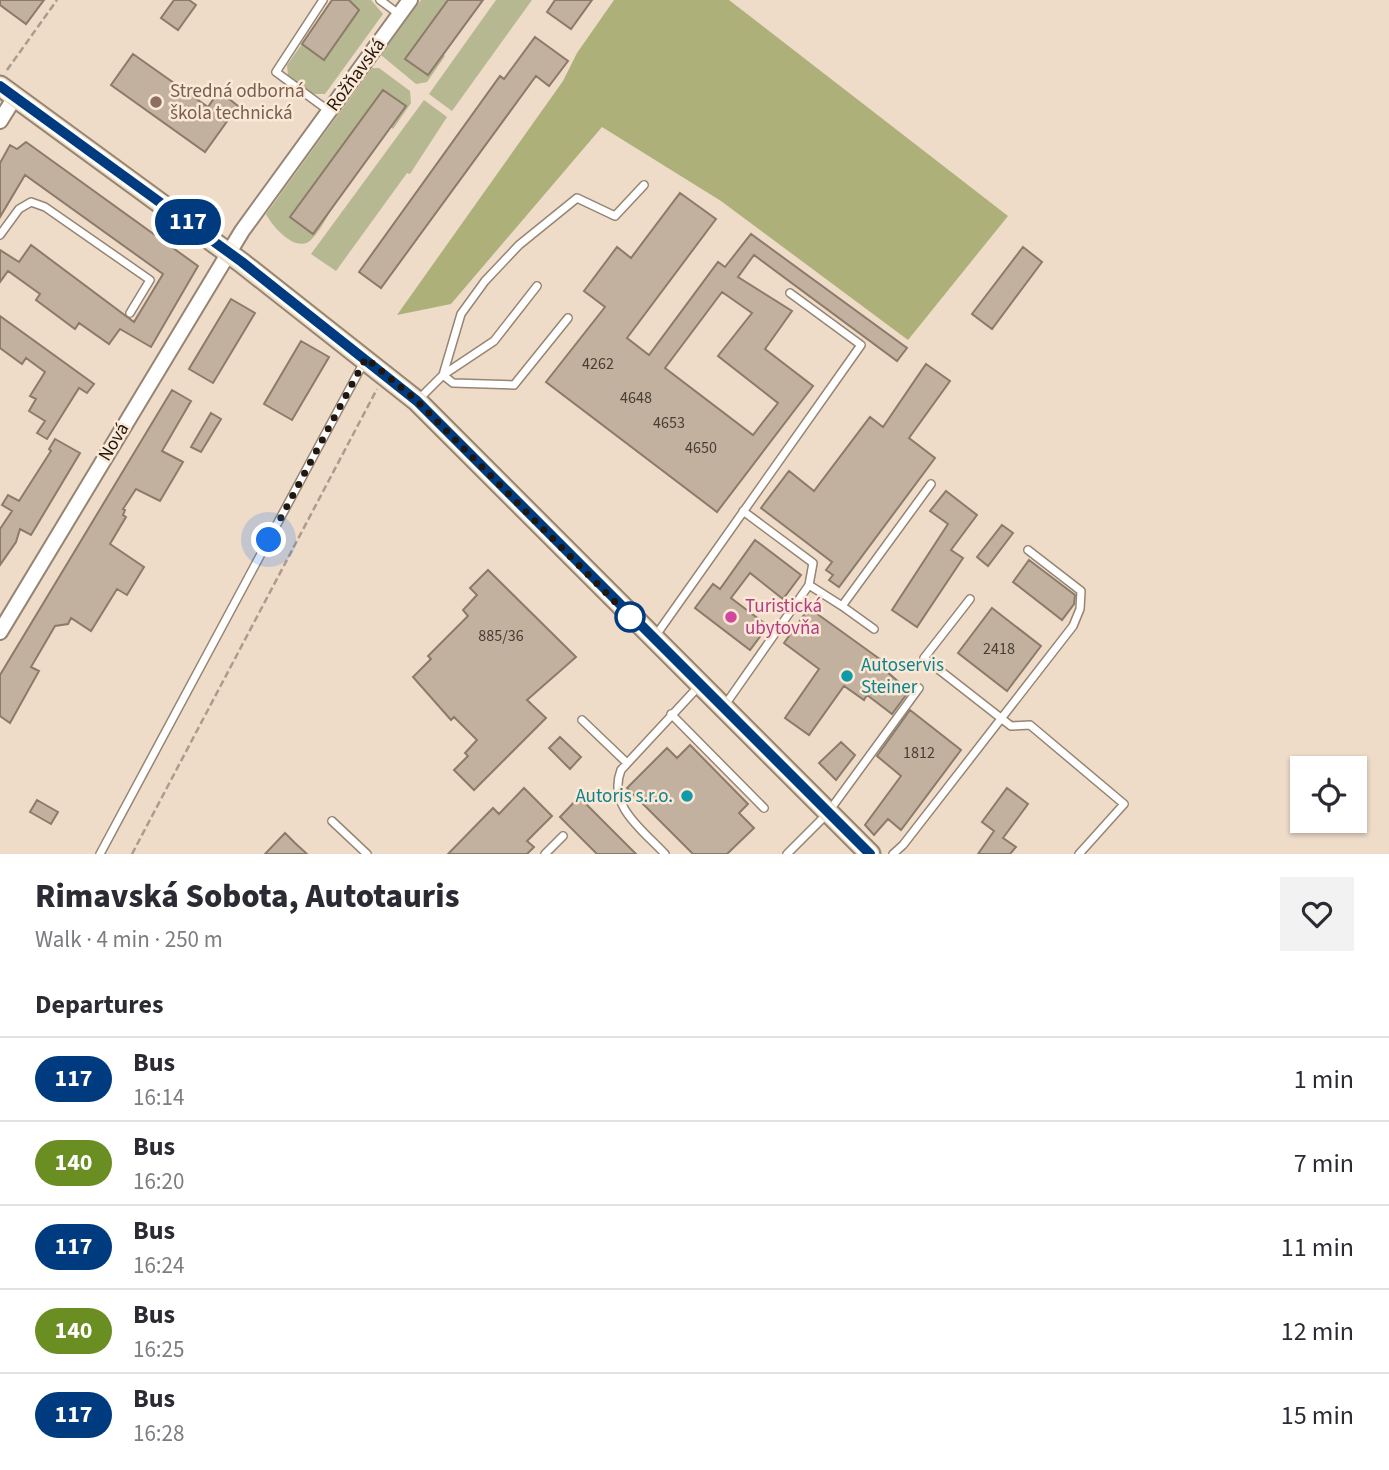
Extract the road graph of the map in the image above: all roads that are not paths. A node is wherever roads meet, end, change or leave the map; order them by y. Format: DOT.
graph roads {
  1 [pos="323,0"];
  2 [pos="380,0"];
  3 [pos="410,0"];
  4 [pos="400,15"];
  5 [pos="7,84"];
  6 [pos="330,112"];
  7 [pos="0,121"];
  8 [pos="644,186"];
  9 [pos="0,234"];
  10 [pos="229,253"];
  11 [pos="537,286"];
  12 [pos="790,293"];
  13 [pos="130,313"];
  14 [pos="568,317"];
  15 [pos="366,358"];
  16 [pos="443,375"];
  17 [pos="417,401"];
  18 [pos="931,484"];
  19 [pos="743,511"];
  20 [pos="1028,550"];
  21 [pos="809,584"];
  22 [pos="970,599"];
  23 [pos="842,606"];
  24 [pos="874,629"];
  25 [pos="0,632"];
  26 [pos="653,639"];
  27 [pos="699,686"];
  28 [pos="919,688"];
  29 [pos="722,709"];
  30 [pos="671,714"];
  31 [pos="1003,719"];
  32 [pos="582,720"];
  33 [pos="627,763"];
  34 [pos="764,808"];
  35 [pos="827,814"];
  36 [pos="332,821"];
  37 [pos="563,836"];
  38 [pos="100,854"];
  39 [pos="367,854"];
  40 [pos="545,854"];
  41 [pos="665,854"];
  42 [pos="787,854"];
  43 [pos="870,854"];
  44 [pos="893,854"];
  45 [pos="1079,854"];
  1 -- 6 [label="lane"];
  2 -- 4 [label="lane"];
  3 -- 4 [label="street, Rožňavská"];
  4 -- 6 [label="street, Rožňavská"];
  5 -- 7 [label="street"];
  5 -- 10 [label="main road"];
  6 -- 10 [label="street, Rožňavská"];
  8 -- 16 [label="lane"];
  9 -- 13 [label="lane"];
  10 -- 15 [label="main road"];
  10 -- 25 [label="street, Nová"];
  11 -- 16 [label="lane"];
  12 -- 19 [label="lane"];
  14 -- 16 [label="lane"];
  15 -- 17 [label="main road"];
  15 -- 38 [label="lane"];
  16 -- 17 [label="lane"];
  17 -- 26 [label="main road"];
  18 -- 23 [label="lane"];
  19 -- 21 [label="lane"];
  19 -- 26 [label="lane"];
  20 -- 31 [label="lane"];
  21 -- 23 [label="lane"];
  21 -- 29 [label="lane"];
  22 -- 31 [label="lane"];
  23 -- 24 [label="lane"];
  26 -- 27 [label="main road"];
  27 -- 29 [label="main road"];
  27 -- 30 [label="lane"];
  28 -- 35 [label="lane"];
  29 -- 35 [label="main road"];
  30 -- 33 [label="lane"];
  30 -- 34 [label="lane"];
  31 -- 44 [label="lane"];
  31 -- 45 [label="lane"];
  32 -- 33 [label="lane"];
  33 -- 41 [label="lane"];
  35 -- 42 [label="lane"];
  35 -- 43 [label="main road"];
  36 -- 39 [label="lane"];
  37 -- 40 [label="lane"];
}
